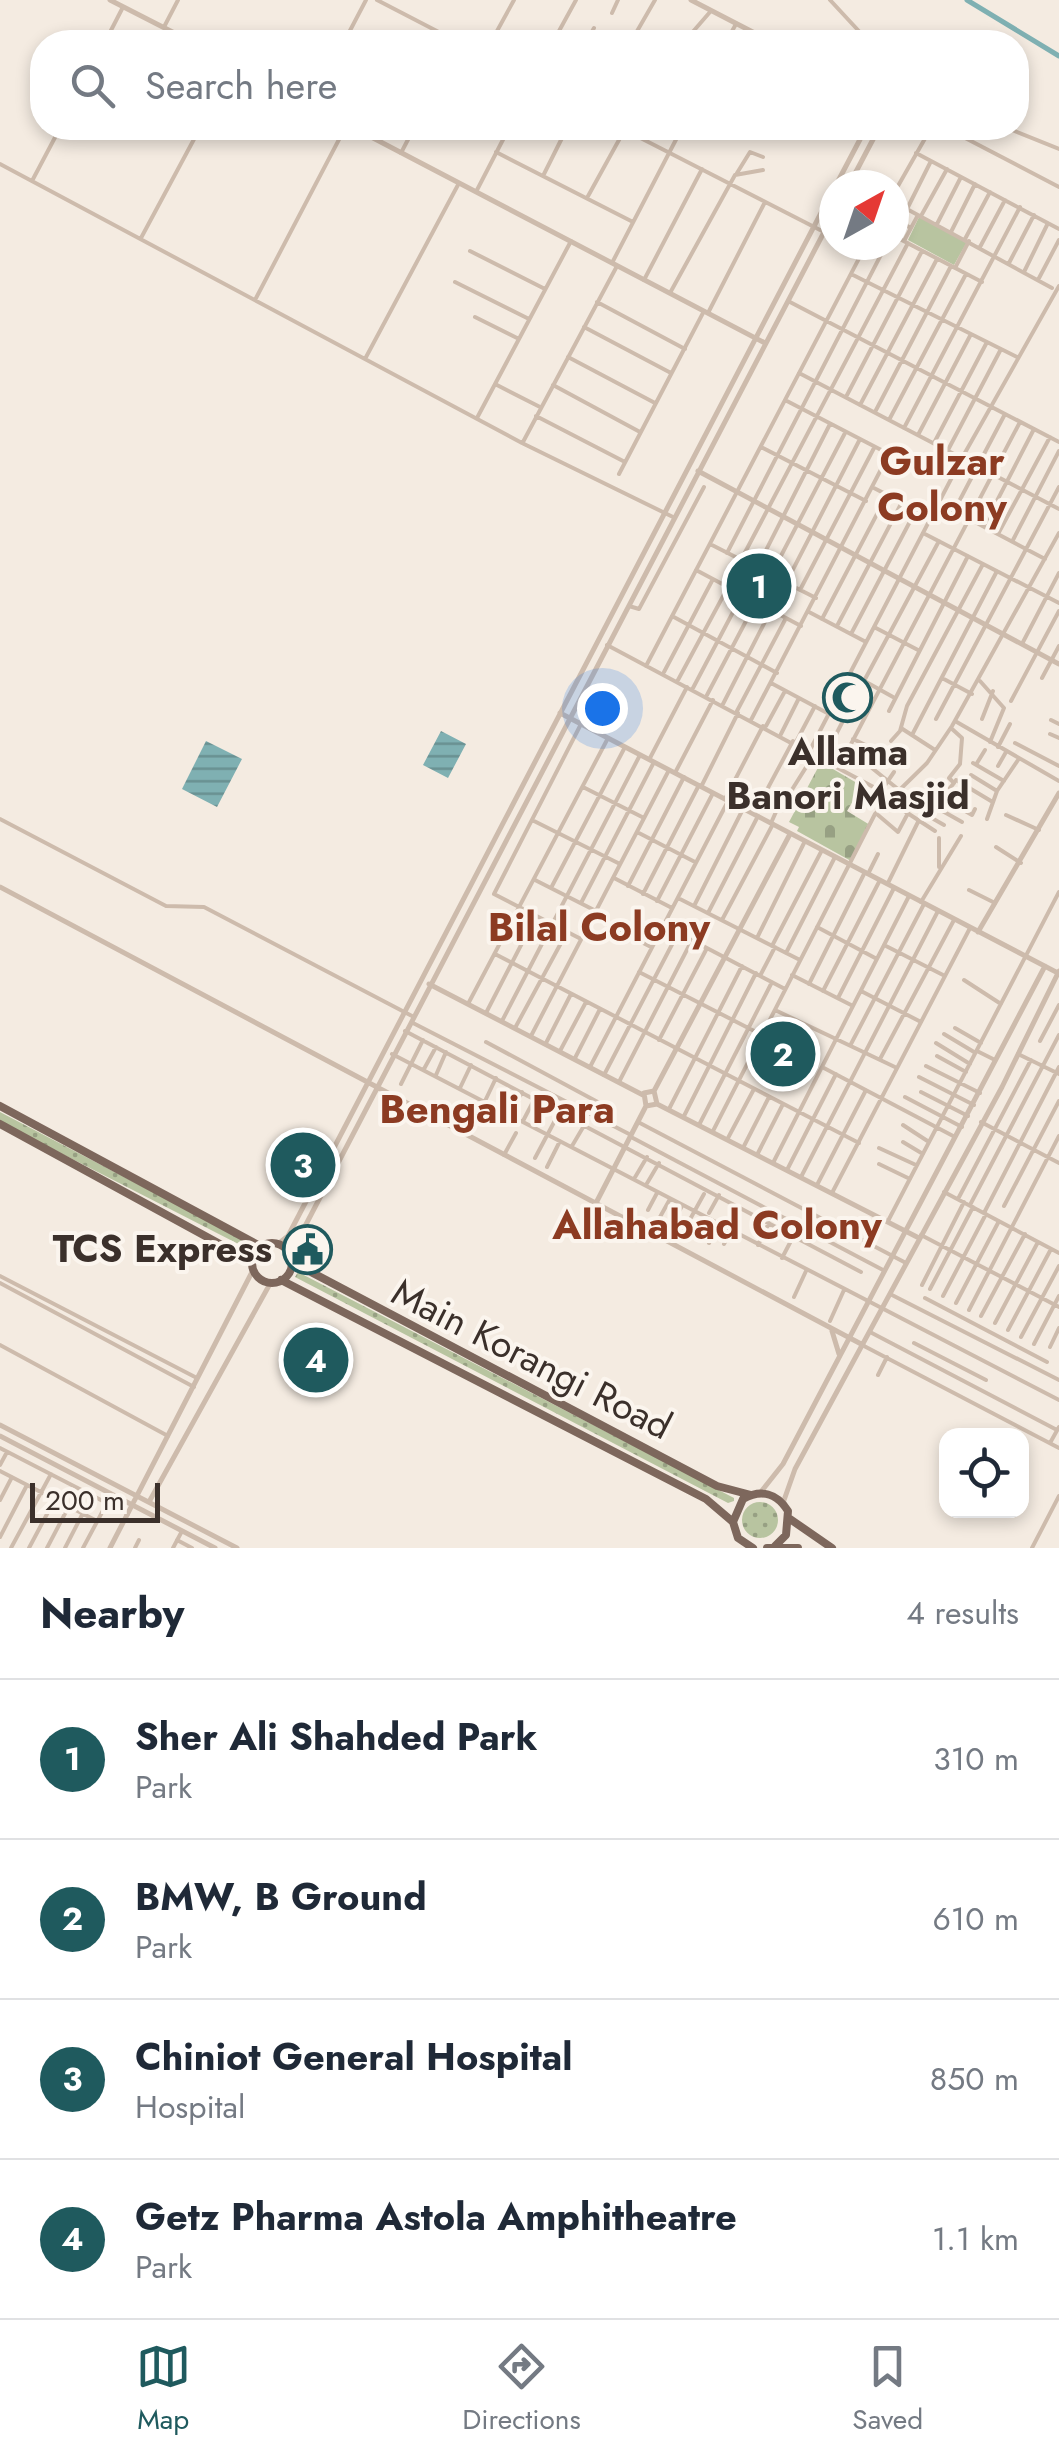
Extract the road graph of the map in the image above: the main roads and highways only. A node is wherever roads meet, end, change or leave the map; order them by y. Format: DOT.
graph roads {
  1 [pos="0,1106"];
  2 [pos="0,1124"];
  3 [pos="260,1246"];
  4 [pos="291,1258"];
  5 [pos="252,1265"];
  6 [pos="276,1281"];
  7 [pos="755,1494"];
  8 [pos="790,1519"];
  9 [pos="733,1522"];
  10 [pos="771,1547"];
  11 [pos="753,1548"];
  12 [pos="798,1548"];
  13 [pos="832,1548"];
  1 -- 3 [label="main road"];
  2 -- 5 [label="main road"];
  3 -- 4 [label="main road, Main Korangi Road"];
  3 -- 5 [label="main road"];
  4 -- 6 [label="main road"];
  4 -- 7 [label="main road, Main Korangi Road"];
  5 -- 6 [label="main road, Main Korangi Road"];
  6 -- 9 [label="main road, Main Korangi Road"];
  7 -- 8 [label="main road, Main Korangi Road"];
  7 -- 9 [label="main road"];
  8 -- 10 [label="main road"];
  8 -- 13 [label="main road"];
  9 -- 11 [label="main road, Main Korangi Road"];
  10 -- 12 [label="main road"];
}
